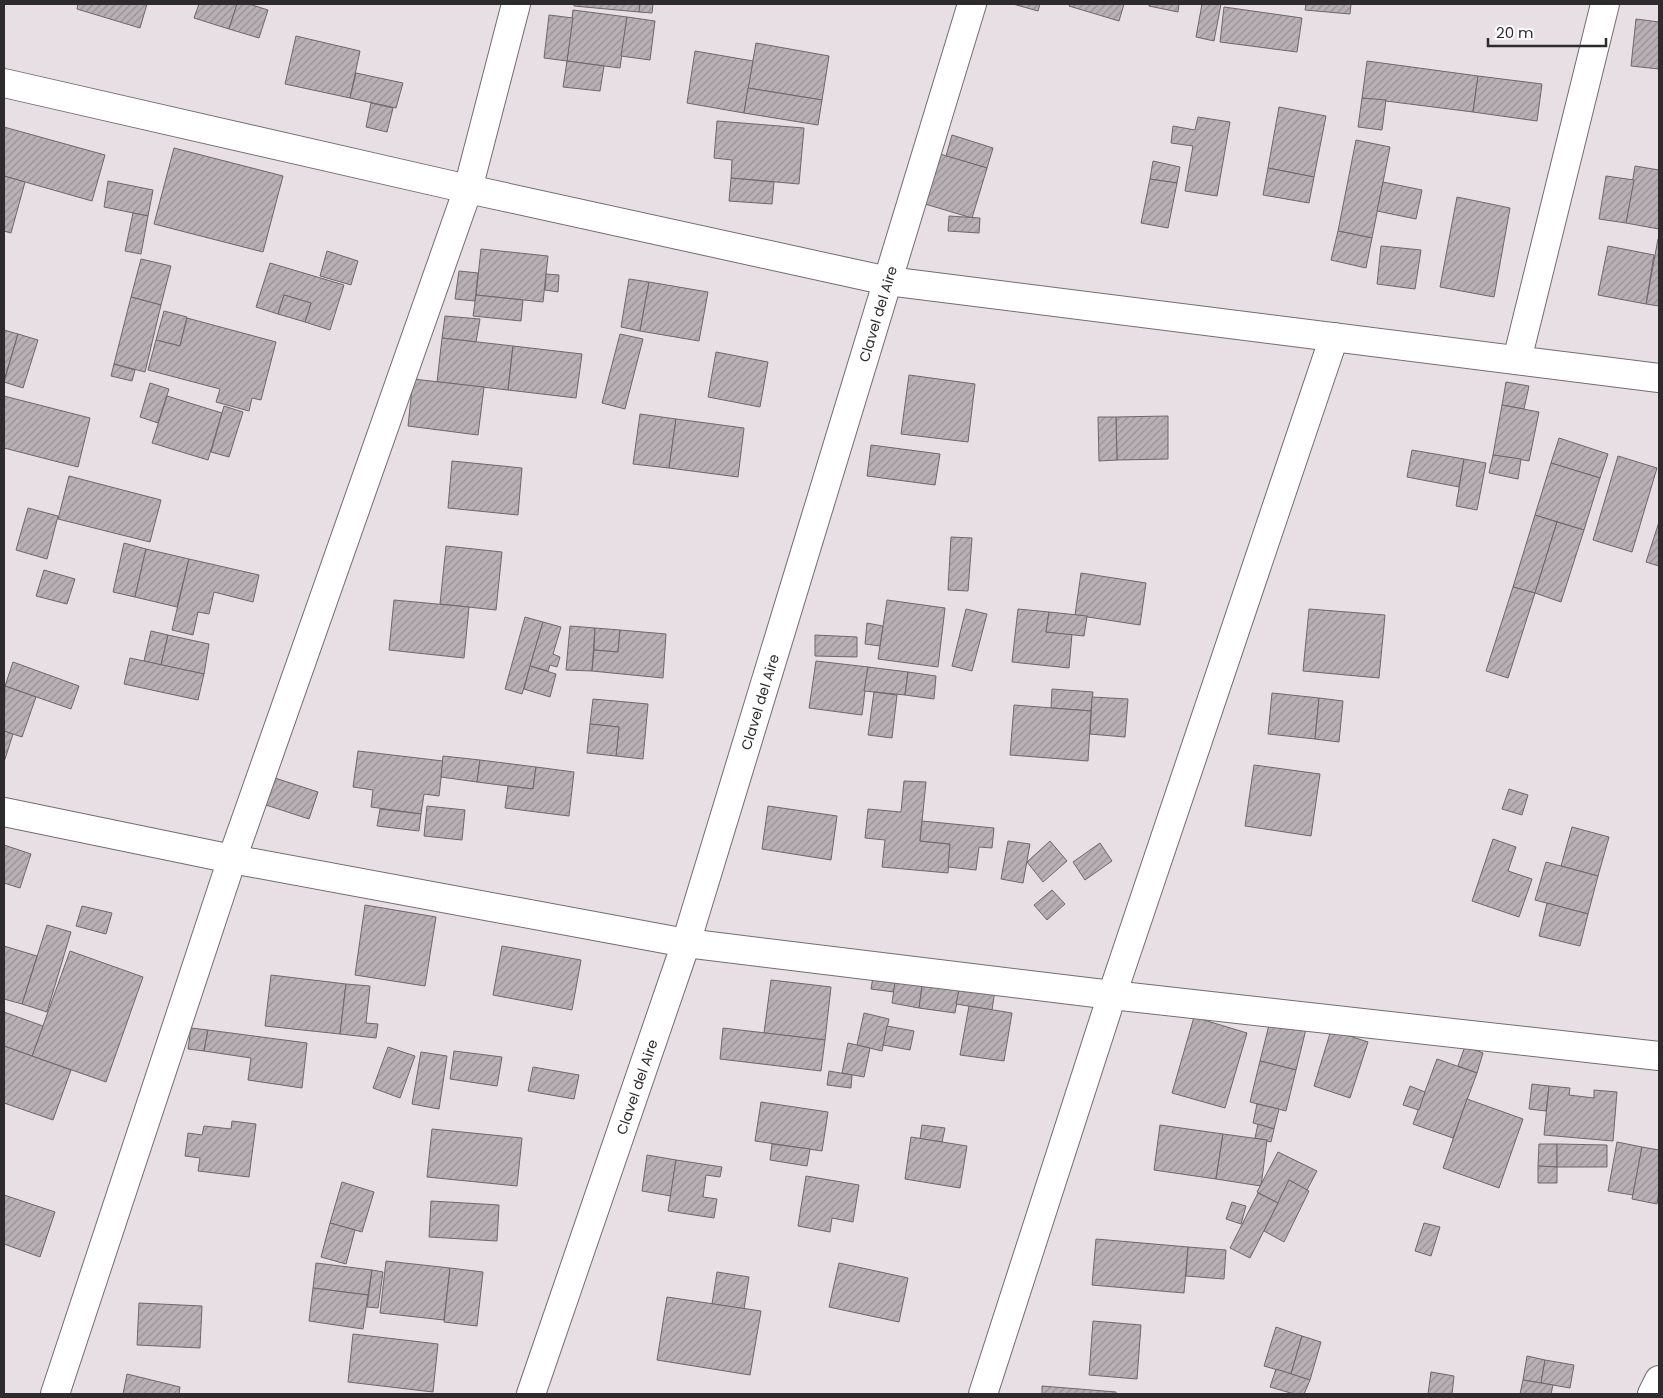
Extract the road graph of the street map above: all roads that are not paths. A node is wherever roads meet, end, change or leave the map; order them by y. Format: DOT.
graph roads {
  1 [pos="516,4"];
  2 [pos="972,4"];
  3 [pos="1605,4"];
  4 [pos="4,83"];
  5 [pos="468,189"];
  6 [pos="888,281"];
  7 [pos="1334,337"];
  8 [pos="1517,360"];
  9 [pos="1659,378"];
  10 [pos="4,812"];
  11 [pos="232,859"];
  12 [pos="686,943"];
  13 [pos="1112,995"];
  14 [pos="1659,1056"];
  15 [pos="1659,1380"];
  16 [pos="55,1394"];
  17 [pos="531,1394"];
  18 [pos="983,1394"];
  19 [pos="1652,1394"];
  1 -- 5 [label="street"];
  2 -- 6 [label="street, Clavel del Aire"];
  3 -- 8 [label="street"];
  4 -- 5 [label="street"];
  5 -- 6 [label="street"];
  5 -- 11 [label="street"];
  6 -- 7 [label="street"];
  6 -- 12 [label="street, Clavel del Aire"];
  7 -- 8 [label="street"];
  7 -- 13 [label="street"];
  8 -- 9 [label="street"];
  10 -- 11 [label="street"];
  11 -- 12 [label="street"];
  11 -- 16 [label="street"];
  12 -- 13 [label="street"];
  12 -- 17 [label="street, Clavel del Aire"];
  13 -- 14 [label="street"];
  13 -- 18 [label="street"];
  15 -- 19 [label="street"];
}
